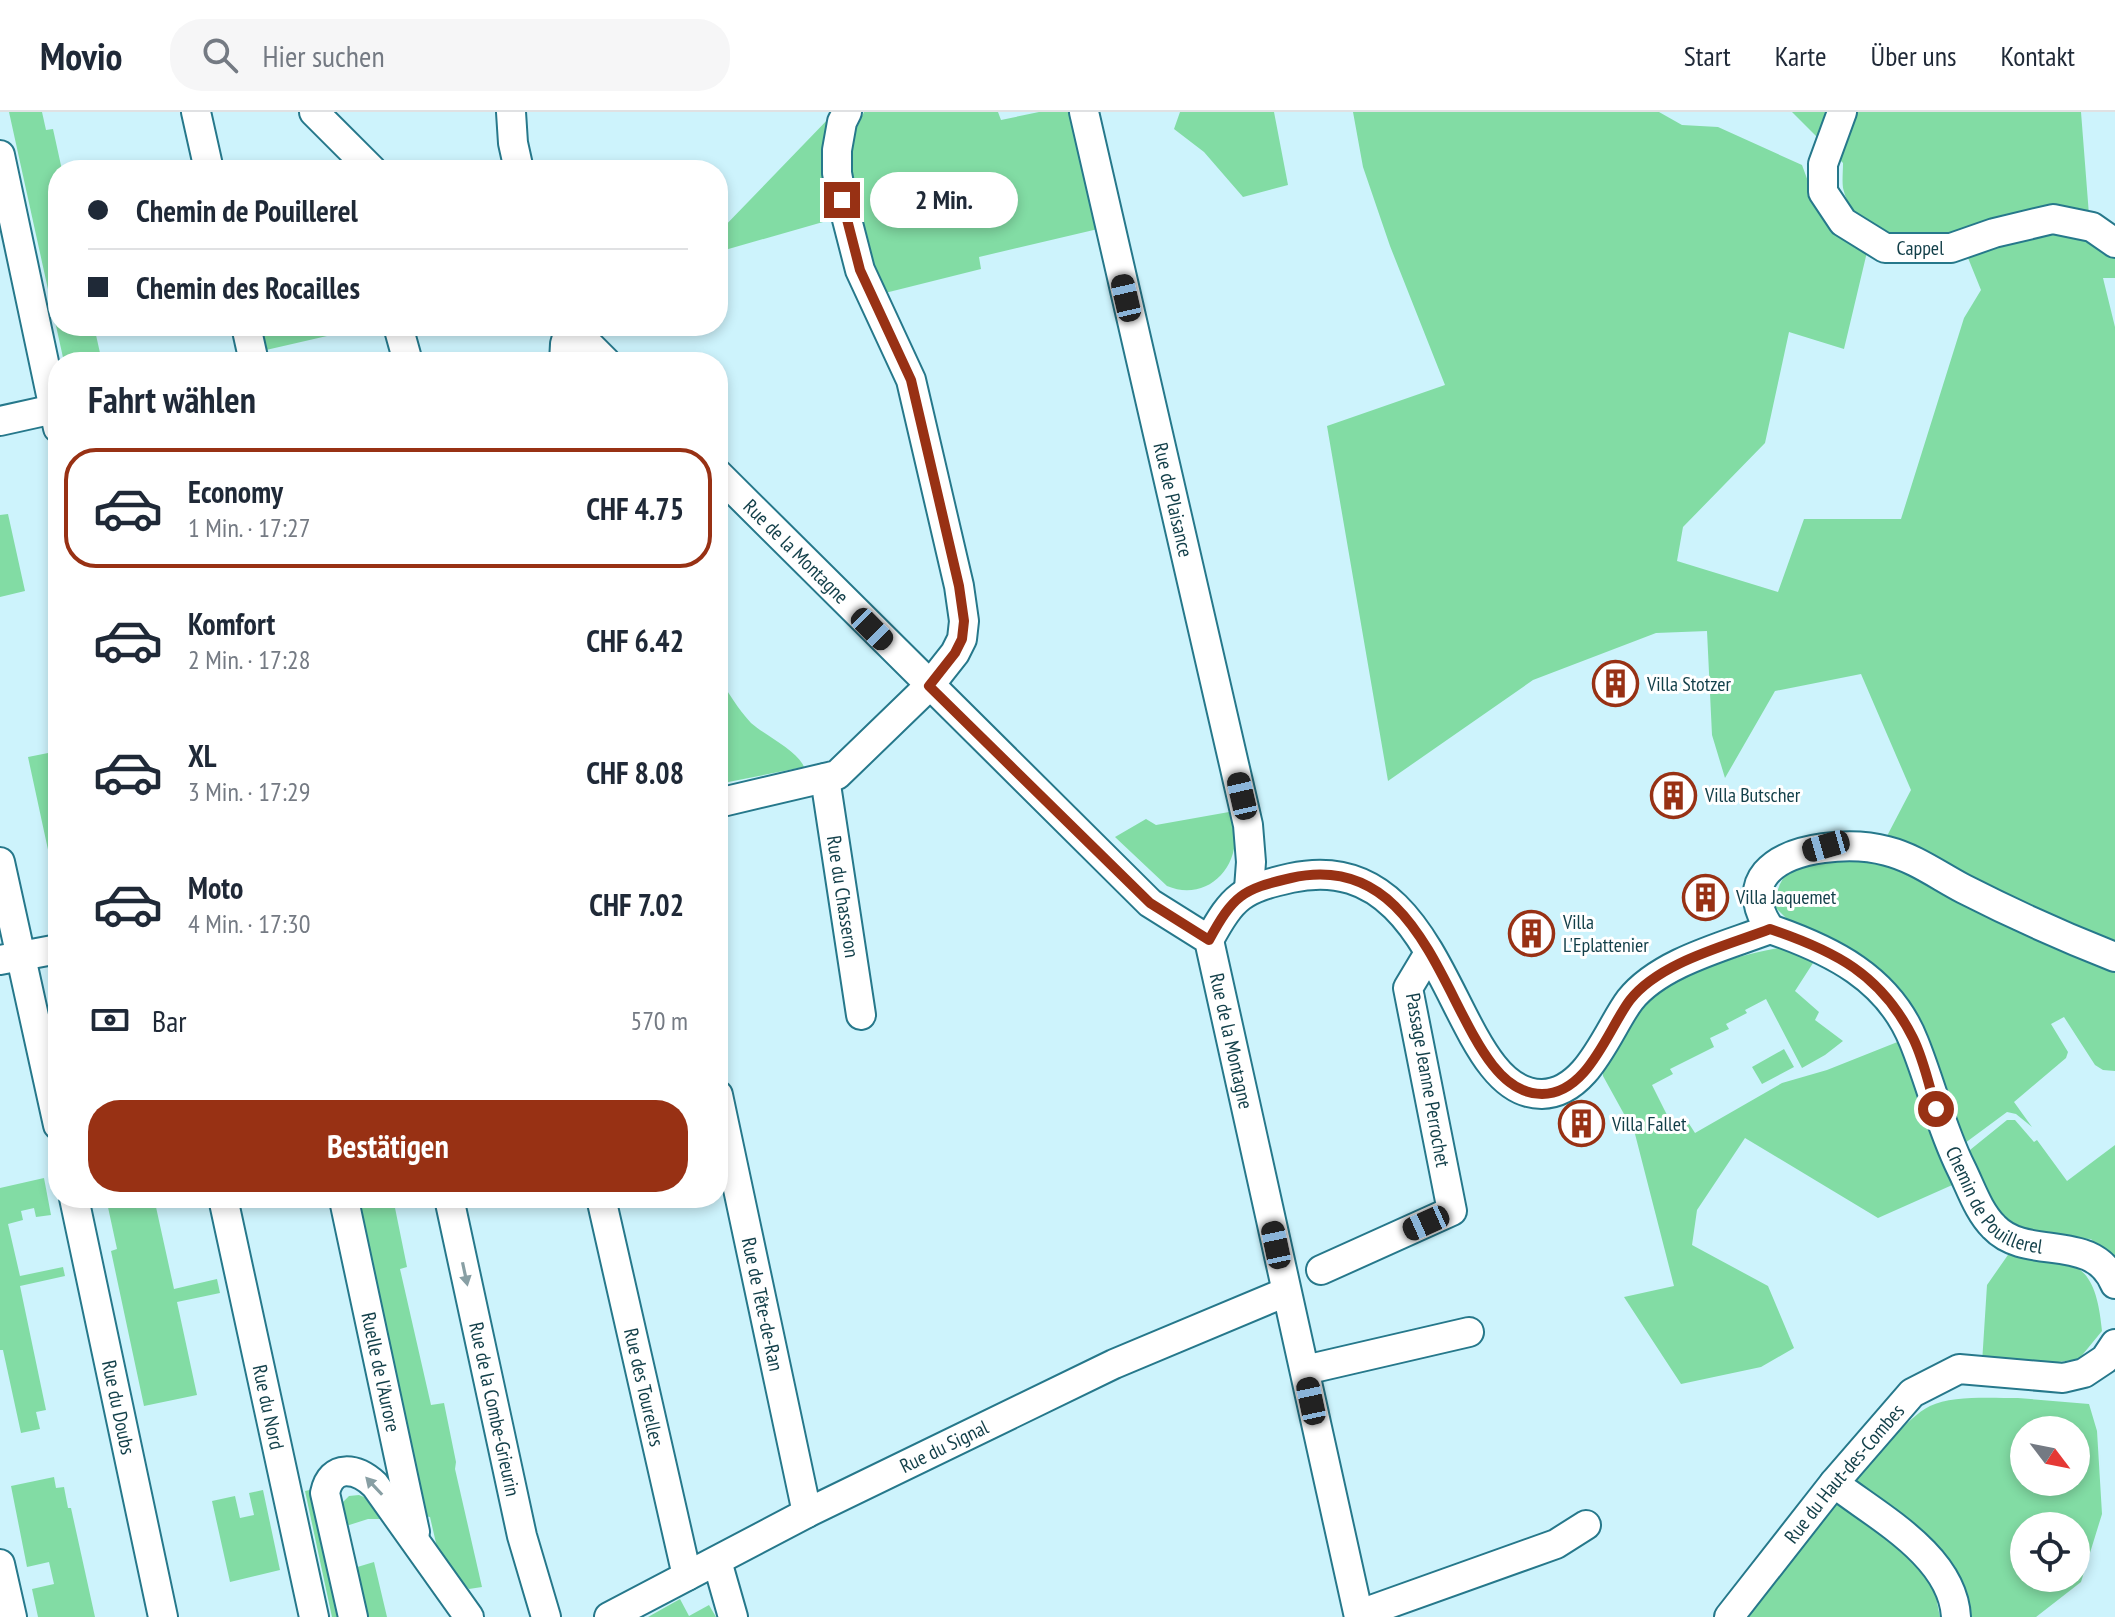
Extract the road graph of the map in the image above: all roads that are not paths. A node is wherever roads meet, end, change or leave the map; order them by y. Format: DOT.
graph roads {
  1 [pos="196,112"];
  2 [pos="314,112"];
  3 [pos="511,112"];
  4 [pos="847,112"];
  5 [pos="1084,112"];
  6 [pos="1842,112"];
  7 [pos="0,155"];
  8 [pos="207,160"];
  9 [pos="360,160"];
  10 [pos="517,160"];
  11 [pos="2115,243"];
  12 [pos="580,336"];
  13 [pos="596,352"];
  14 [pos="48,381"];
  15 [pos="48,419"];
  16 [pos="0,421"];
  17 [pos="728,484"];
  18 [pos="929,686"];
  19 [pos="825,778"];
  20 [pos="728,801"];
  21 [pos="0,862"];
  22 [pos="1249,889"];
  23 [pos="1770,929"];
  24 [pos="1209,940"];
  25 [pos="48,951"];
  26 [pos="1429,953"];
  27 [pos="2115,957"];
  28 [pos="10,958"];
  29 [pos="861,1015"];
  30 [pos="48,1090"];
  31 [pos="728,1142"];
  32 [pos="76,1208"];
  33 [pos="225,1208"];
  34 [pos="346,1208"];
  35 [pos="451,1208"];
  36 [pos="603,1208"];
  37 [pos="1321,1270"];
  38 [pos="2115,1284"];
  39 [pos="1286,1292"];
  40 [pos="1469,1332"];
  41 [pos="2115,1344"];
  42 [pos="1305,1370"];
  43 [pos="1834,1483"];
  44 [pos="807,1513"];
  45 [pos="1586,1525"];
  46 [pos="417,1544"];
  47 [pos="717,1561"];
  48 [pos="0,1564"];
  49 [pos="687,1576"];
  50 [pos="12,1617"];
  51 [pos="163,1617"];
  52 [pos="314,1617"];
  53 [pos="353,1617"];
  54 [pos="469,1617"];
  55 [pos="546,1617"];
  56 [pos="609,1617"];
  57 [pos="733,1617"];
  58 [pos="1359,1617"];
  59 [pos="1729,1617"];
  60 [pos="1956,1617"];
  1 -- 8 [label="street"];
  2 -- 9 [label="street"];
  3 -- 10 [label="street"];
  4 -- 18 [label="street"];
  5 -- 22 [label="street, Rue de Plaisance"];
  6 -- 11 [label="street, Cappel"];
  7 -- 14 [label="street"];
  12 -- 13 [label="street"];
  15 -- 16 [label="street"];
  17 -- 18 [label="street, Rue de la Montagne"];
  18 -- 19 [label="street"];
  18 -- 24 [label="street, Rue de la Montagne"];
  19 -- 20 [label="street"];
  19 -- 29 [label="street, Rue du Chasseron"];
  21 -- 28 [label="street"];
  22 -- 24 [label="street"];
  22 -- 26 [label="street"];
  23 -- 26 [label="street"];
  23 -- 27 [label="street"];
  23 -- 38 [label="street, Chemin de Pouillerel"];
  24 -- 39 [label="street, Rue de la Montagne"];
  25 -- 28 [label="street"];
  26 -- 37 [label="street, Passage Jeanne Perrochet"];
  28 -- 30 [label="street"];
  31 -- 44 [label="street, Rue de Tête-de-Ran"];
  32 -- 51 [label="street, Rue du Doubs"];
  33 -- 52 [label="street, Rue du Nord"];
  34 -- 46 [label="street, Ruelle de l'Aurore"];
  35 -- 55 [label="street, Rue de la Combe-Grieurin, one-way"];
  36 -- 49 [label="street, Rue des Tourelles"];
  39 -- 42 [label="street, Rue de la Montagne"];
  39 -- 44 [label="street, Rue du Signal"];
  40 -- 42 [label="street"];
  41 -- 43 [label="street, Rue du Haut-des-Combes"];
  42 -- 58 [label="street, Rue de la Montagne"];
  43 -- 59 [label="street, Rue du Haut-des-Combes"];
  43 -- 60 [label="street"];
  44 -- 47 [label="street, Rue du Signal"];
  45 -- 58 [label="street"];
  46 -- 53 [label="street, one-way"];
  46 -- 54 [label="street"];
  47 -- 49 [label="street, Rue du Signal"];
  47 -- 57 [label="street"];
  48 -- 50 [label="street"];
  49 -- 56 [label="street, Rue du Signal"];
}
